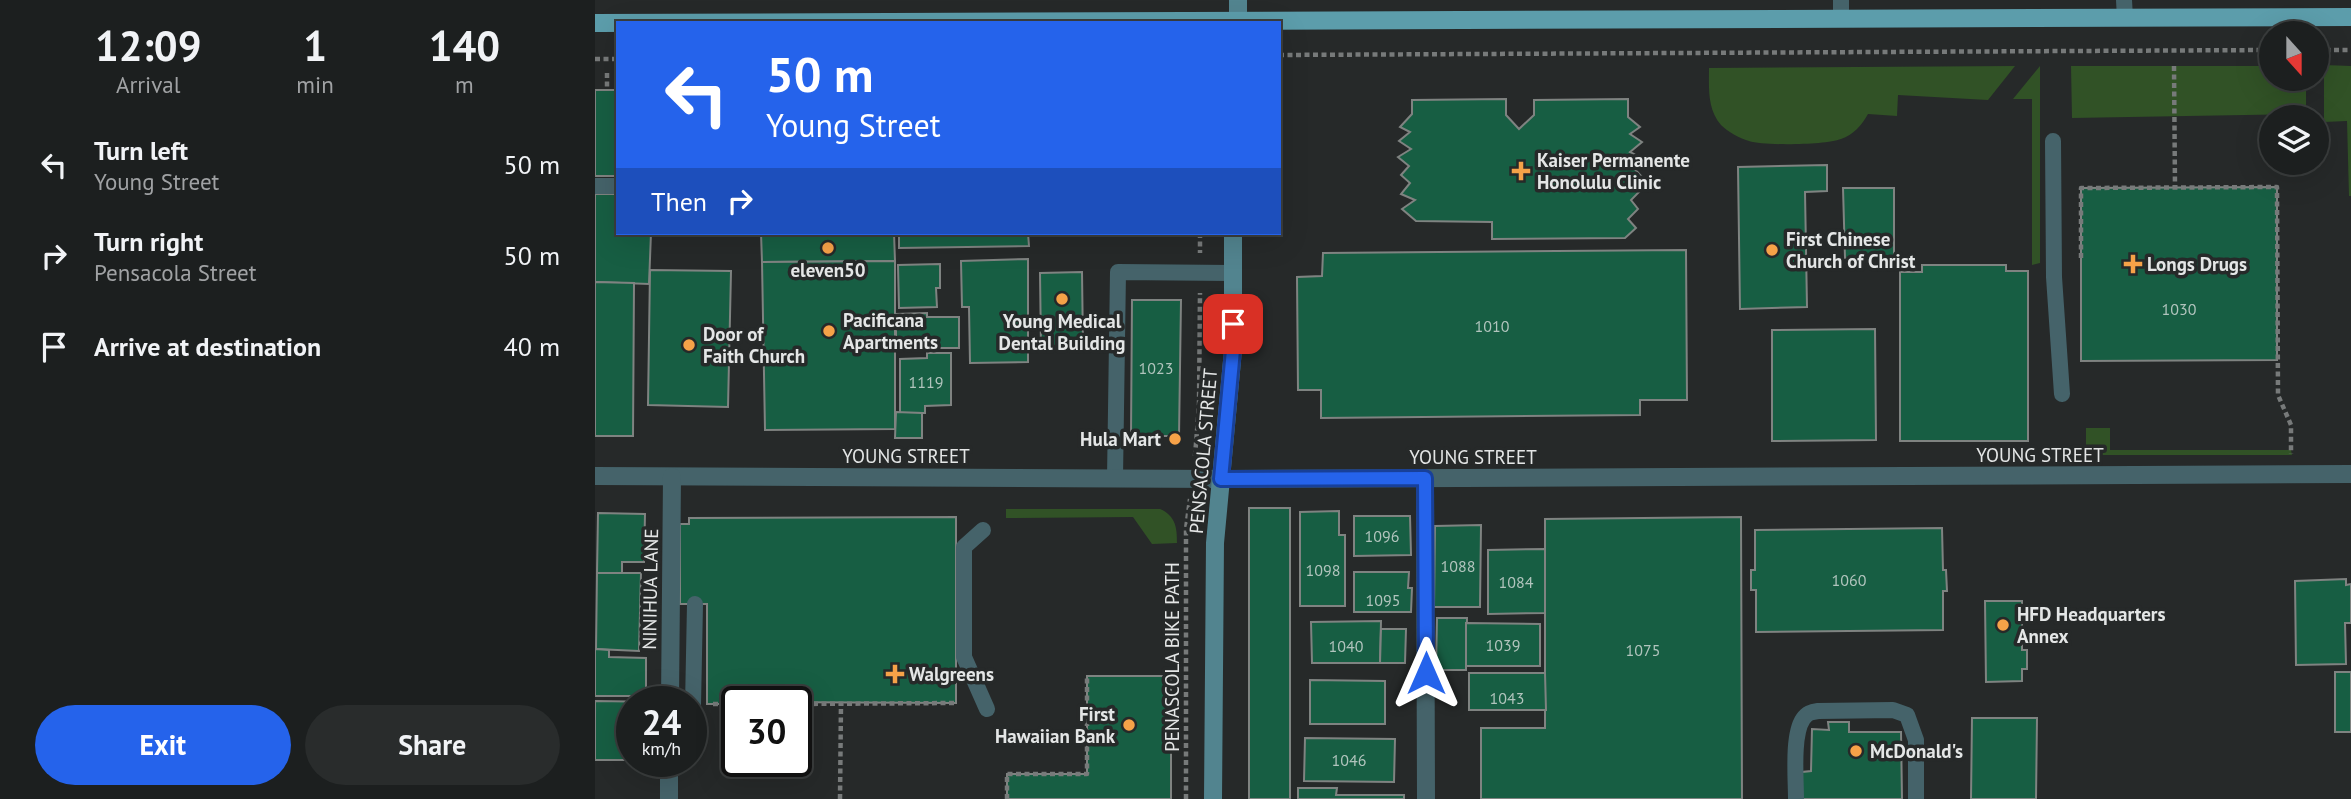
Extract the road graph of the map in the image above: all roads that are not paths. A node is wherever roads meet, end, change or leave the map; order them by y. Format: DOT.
graph roads {
  1 [pos="1238,0"];
  2 [pos="1841,0"];
  3 [pos="2125,9"];
  4 [pos="2351,17"];
  5 [pos="1841,19"];
  6 [pos="1238,21"];
  7 [pos="1281,22"];
  8 [pos="595,23"];
  9 [pos="616,23"];
  10 [pos="2053,141"];
  11 [pos="595,186"];
  12 [pos="616,186"];
  13 [pos="1233,235"];
  14 [pos="1232,273"];
  15 [pos="2062,394"];
  16 [pos="2351,474"];
  17 [pos="595,476"];
  18 [pos="672,477"];
  19 [pos="1115,478"];
  20 [pos="1425,478"];
  21 [pos="1221,479"];
  22 [pos="983,530"];
  23 [pos="695,604"];
  24 [pos="670,686"];
  25 [pos="693,686"];
  26 [pos="987,709"];
  27 [pos="669,777"];
  28 [pos="669,799"];
  29 [pos="1213,799"];
  30 [pos="1426,799"];
  31 [pos="1795,799"];
  32 [pos="1916,799"];
  1 -- 6 [label="main road"];
  2 -- 5 [label="lane"];
  3 -- 4 [label="main road"];
  3 -- 5 [label="main road"];
  5 -- 7 [label="main road"];
  8 -- 9 [label="main road"];
  10 -- 15 [label="lane"];
  11 -- 12 [label="lane"];
  13 -- 14 [label="main road, PENSACOLA STREET"];
  14 -- 19 [label="lane"];
  14 -- 21 [label="main road, PENSACOLA STREET"];
  16 -- 20 [label="street, YOUNG STREET"];
  17 -- 18 [label="street, YOUNG STREET"];
  18 -- 19 [label="street, YOUNG STREET"];
  18 -- 24 [label="street, NINIHUA LANE"];
  19 -- 21 [label="street, YOUNG STREET"];
  20 -- 21 [label="street, YOUNG STREET"];
  20 -- 30 [label="street"];
  21 -- 29 [label="main road, PENSACOLA STREET"];
  22 -- 26 [label="lane"];
  23 -- 25 [label="lane"];
  27 -- 28 [label="street"];
  31 -- 32 [label="lane"];
}
